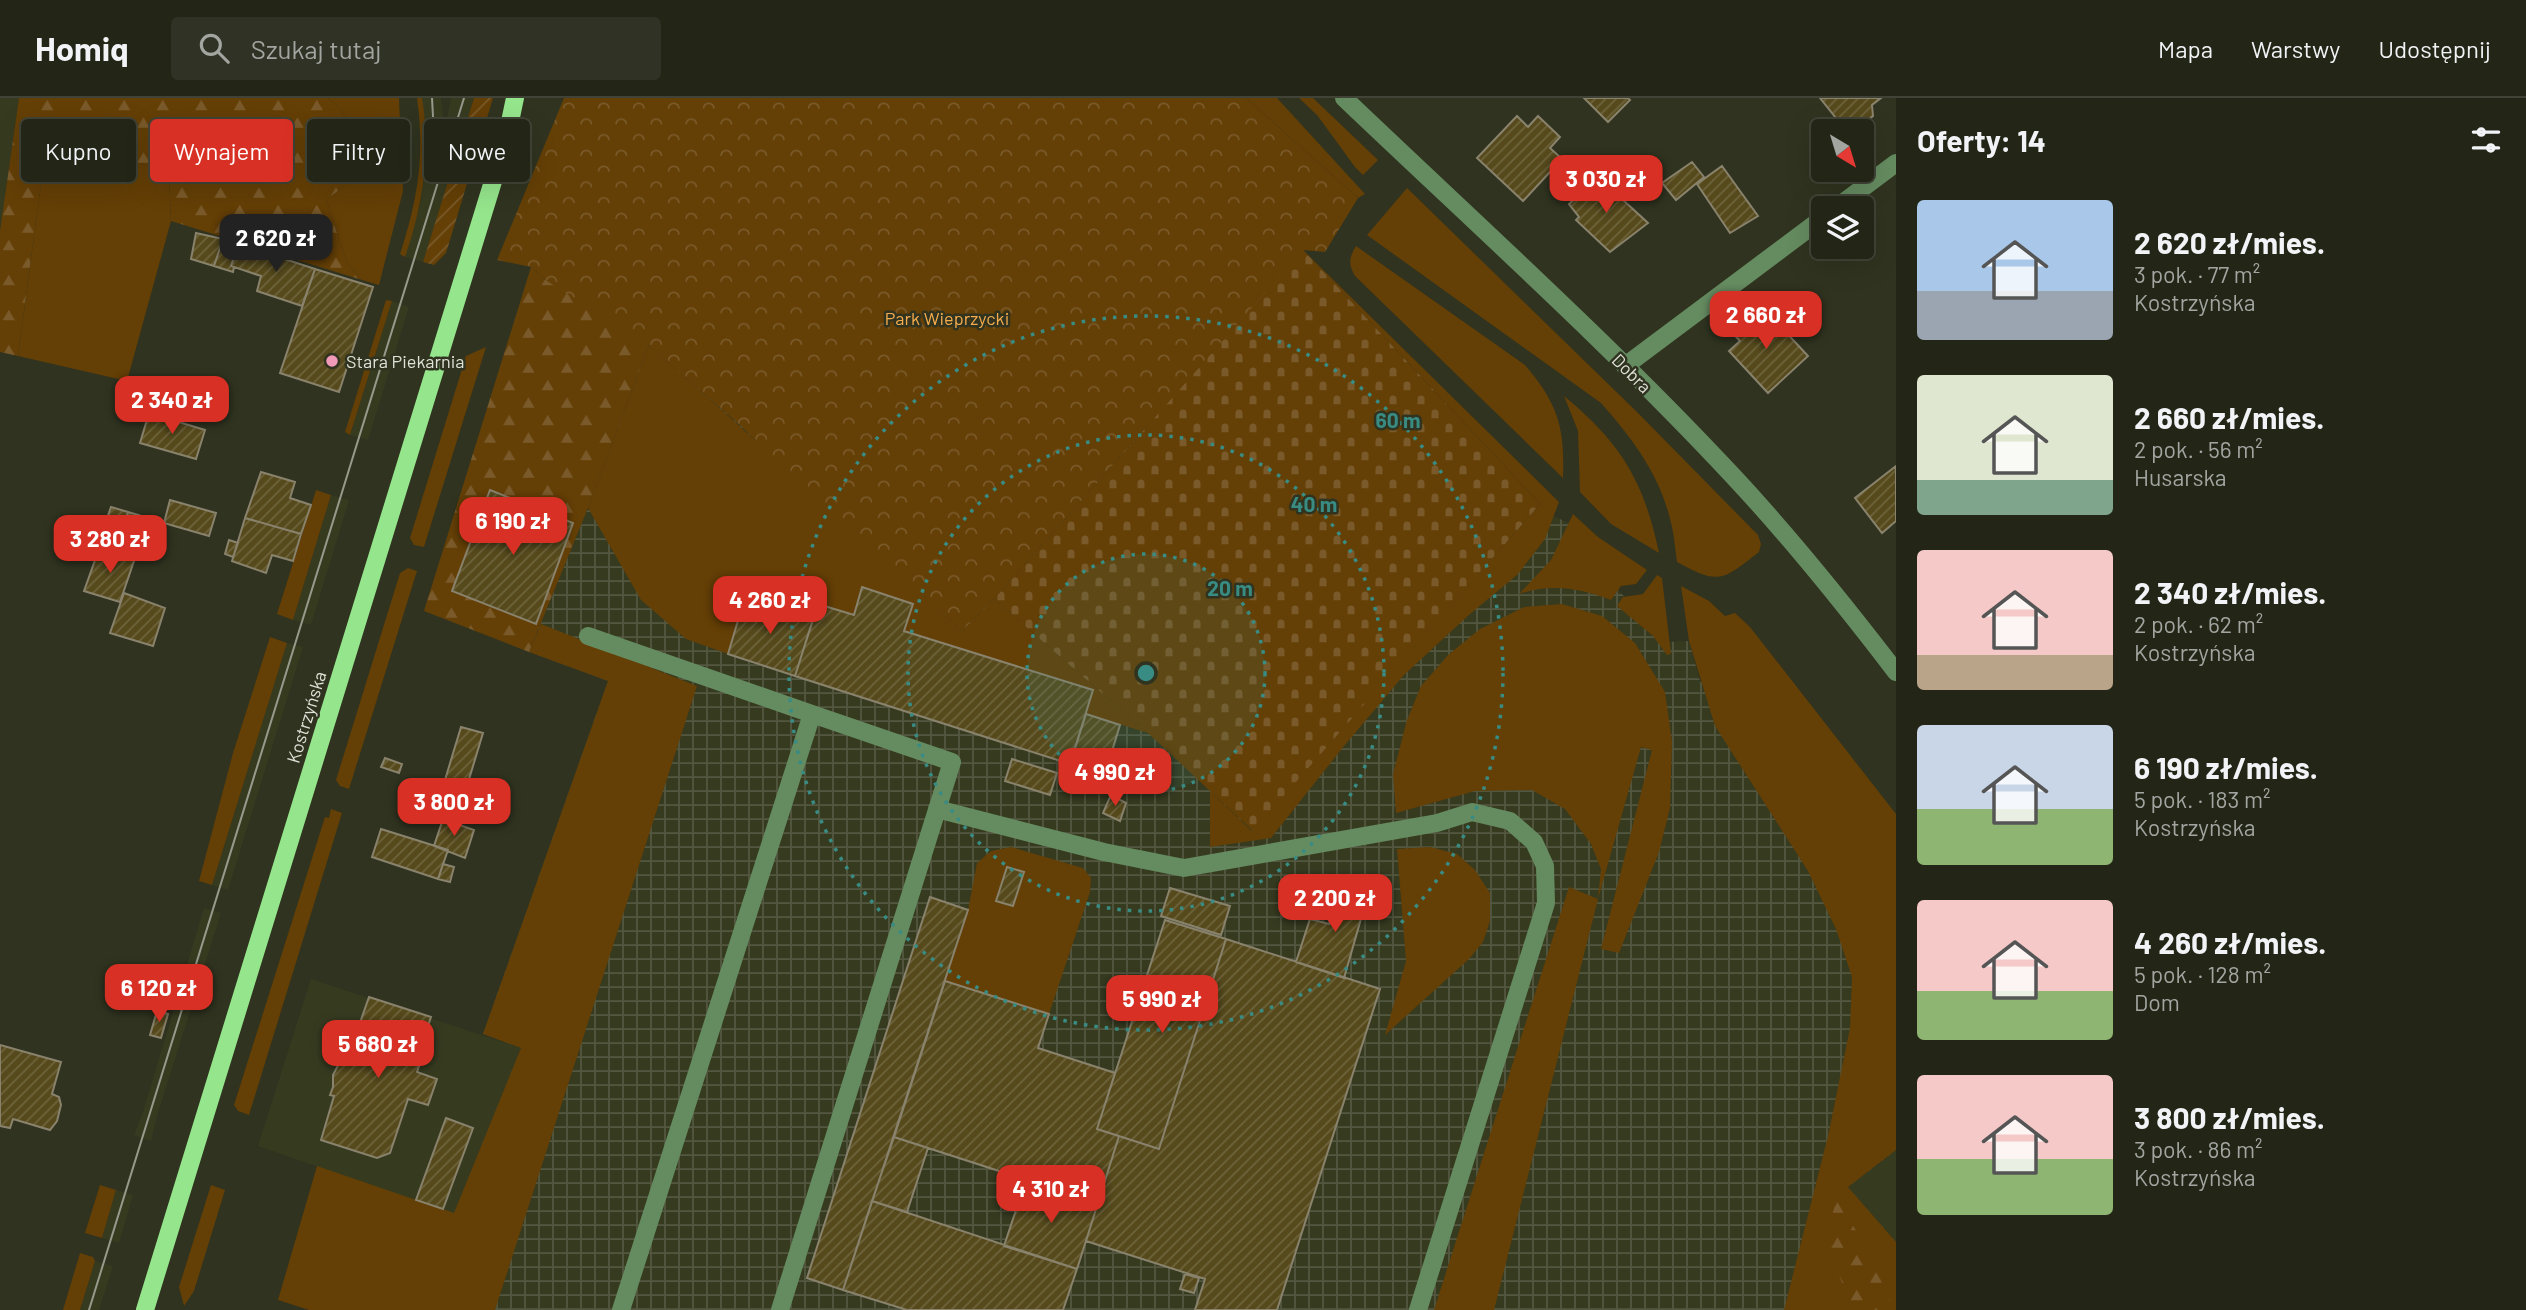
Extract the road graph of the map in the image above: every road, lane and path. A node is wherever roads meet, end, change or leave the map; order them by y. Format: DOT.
graph roads {
  1 [pos="515,98"];
  2 [pos="528,98"];
  3 [pos="1344,98"];
  4 [pos="511,119"];
  5 [pos="517,119"];
  6 [pos="1896,163"];
  7 [pos="494,182"];
  8 [pos="1852,196"];
  9 [pos="1811,227"];
  10 [pos="1625,366"];
  11 [pos="588,636"];
  12 [pos="1896,672"];
  13 [pos="812,714"];
  14 [pos="937,809"];
  15 [pos="145,1310"];
  16 [pos="621,1310"];
  17 [pos="780,1310"];
  18 [pos="1418,1310"];
  1 -- 4 [label="main road, Kostrzyńska"];
  2 -- 5 [label="main road, Kostrzyńska"];
  3 -- 10 [label="street, Dobra"];
  6 -- 8 [label="street"];
  7 -- 15 [label="main road, Kostrzyńska"];
  9 -- 10 [label="street"];
  10 -- 12 [label="street, Dobra"];
  11 -- 13 [label="street"];
  13 -- 14 [label="street"];
  13 -- 16 [label="street"];
  14 -- 17 [label="street"];
  14 -- 18 [label="street"];
}
